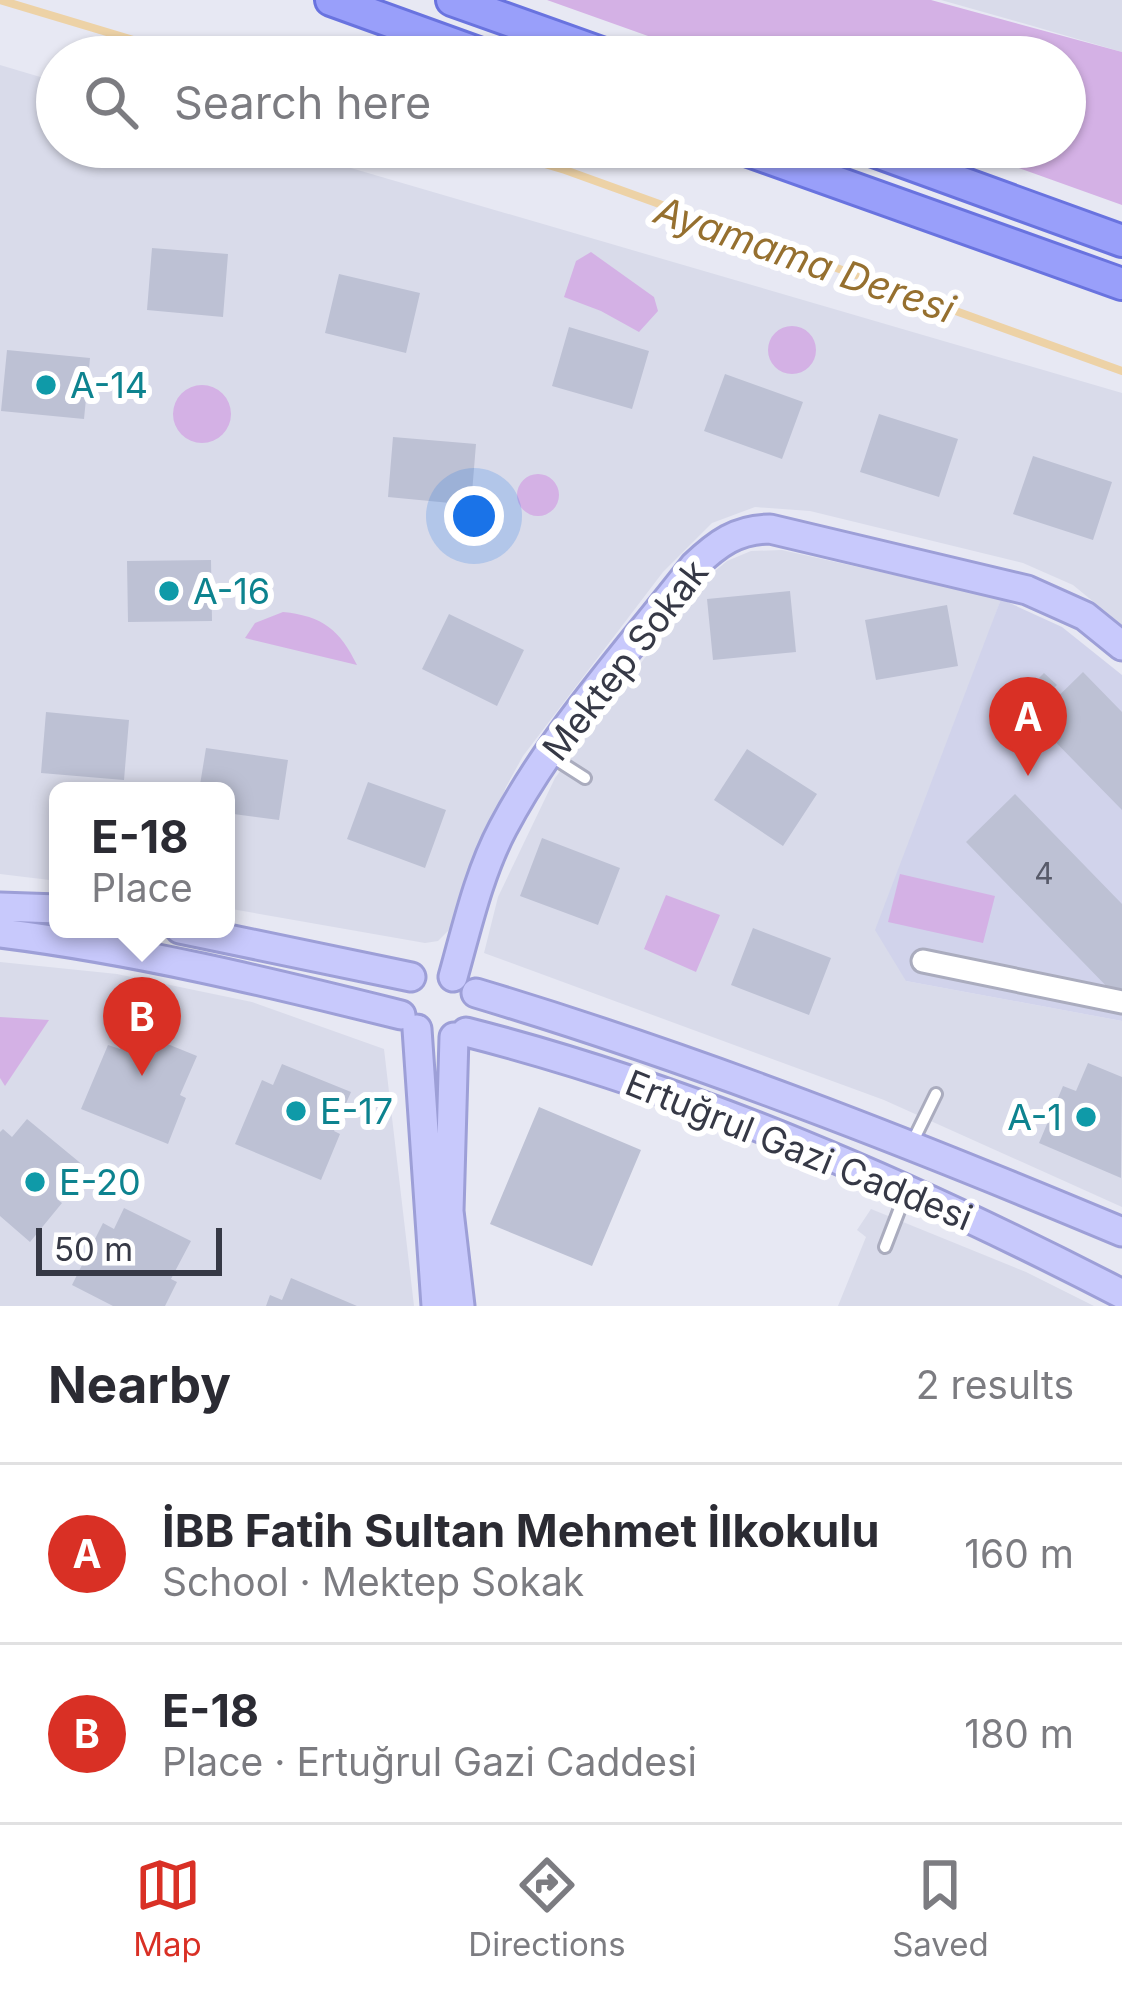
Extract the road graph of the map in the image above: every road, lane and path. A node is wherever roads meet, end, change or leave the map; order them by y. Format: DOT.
graph roads {
  1 [pos="332,0"];
  2 [pos="452,0"];
  3 [pos="431,36"];
  4 [pos="553,36"];
  5 [pos="797,168"];
  6 [pos="921,168"];
  7 [pos="1122,241"];
  8 [pos="1122,284"];
  9 [pos="1122,646"];
  10 [pos="549,755"];
  11 [pos="585,778"];
  12 [pos="0,907"];
  13 [pos="49,909"];
  14 [pos="0,933"];
  15 [pos="223,938"];
  16 [pos="923,961"];
  17 [pos="411,977"];
  18 [pos="464,985"];
  19 [pos="1122,1002"];
  20 [pos="408,1022"];
  21 [pos="460,1035"];
  22 [pos="936,1094"];
  23 [pos="911,1145"];
  24 [pos="909,1187"];
  25 [pos="1122,1232"];
  26 [pos="885,1247"];
  27 [pos="1122,1293"];
  28 [pos="436,1306"];
  29 [pos="460,1306"];
  1 -- 3 [label="main road"];
  2 -- 4 [label="main road"];
  5 -- 8 [label="main road"];
  6 -- 7 [label="main road"];
  9 -- 10 [label="main road, Mektep Sokak"];
  10 -- 11 [label="lane"];
  10 -- 18 [label="main road, Mektep Sokak"];
  12 -- 13 [label="main road"];
  14 -- 20 [label="main road"];
  15 -- 17 [label="main road"];
  16 -- 19 [label="street"];
  17 -- 18 [label="main road"];
  17 -- 20 [label="main road"];
  18 -- 21 [label="main road"];
  18 -- 23 [label="main road"];
  20 -- 21 [label="main road"];
  20 -- 28 [label="main road"];
  21 -- 24 [label="main road, Ertuğrul Gazi Caddesi"];
  21 -- 29 [label="main road"];
  22 -- 23 [label="lane"];
  23 -- 25 [label="main road"];
  24 -- 26 [label="lane"];
  24 -- 27 [label="main road, Ertuğrul Gazi Caddesi"];
}
